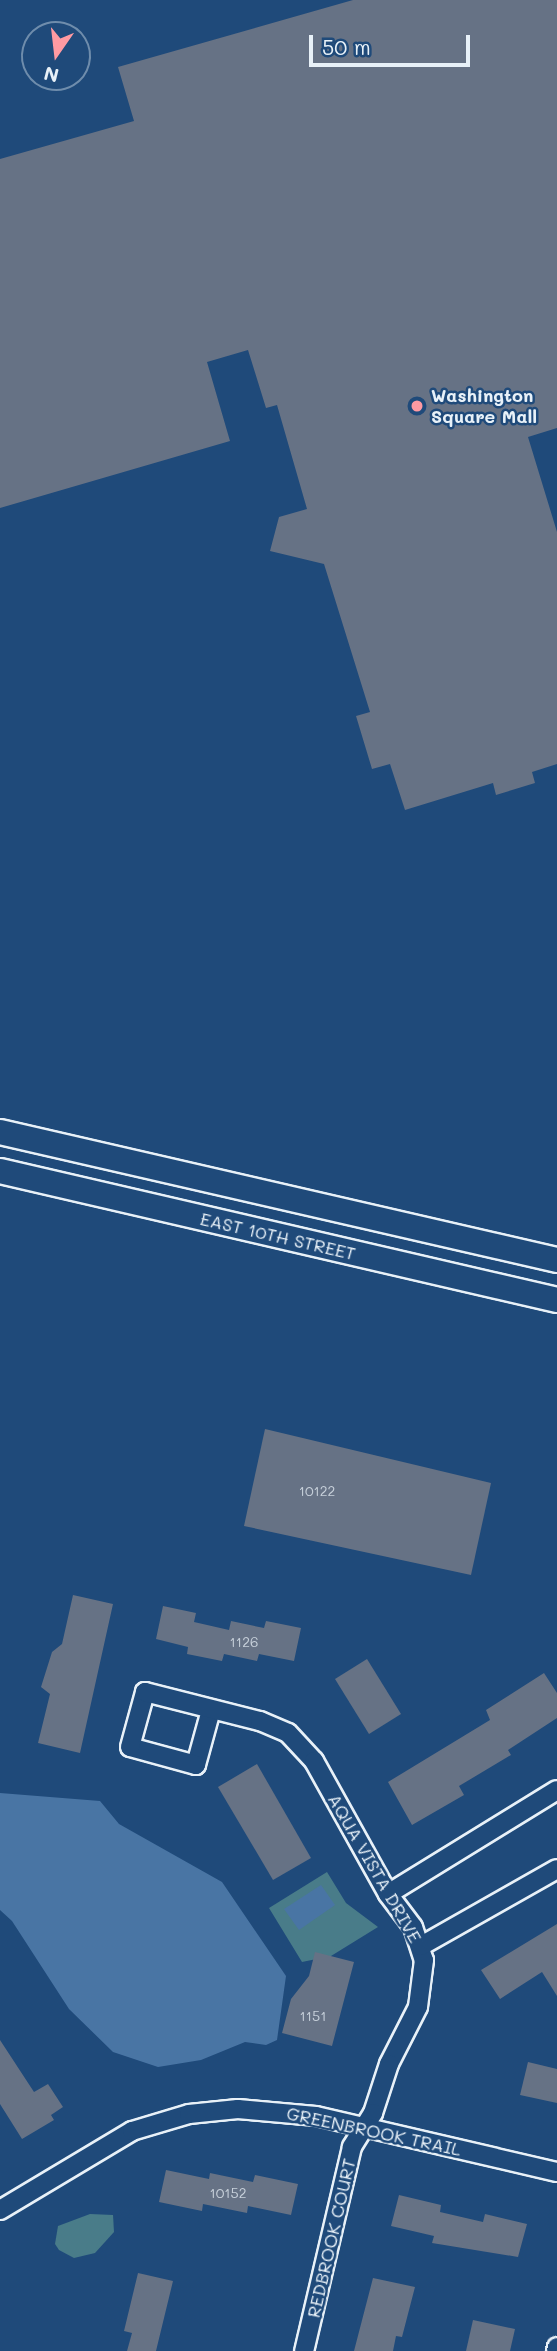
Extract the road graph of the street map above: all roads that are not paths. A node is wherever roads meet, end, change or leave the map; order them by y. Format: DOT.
graph roads {
  1 [pos="0,1132"];
  2 [pos="0,1171"];
  3 [pos="557,1260"];
  4 [pos="557,1300"];
  5 [pos="211,1710"];
  6 [pos="557,1790"];
  7 [pos="557,1869"];
  8 [pos="388,1894"];
  9 [pos="421,1946"];
  10 [pos="364,2127"];
  11 [pos="557,2172"];
  12 [pos="1,2207"];
  13 [pos="304,2351"];
  1 -- 3 [label="main road"];
  2 -- 4 [label="main road, EAST 10TH STREET"];
  5 -- 5 [label="street, AQUA VISTA DRIVE"];
  5 -- 8 [label="street, AQUA VISTA DRIVE"];
  6 -- 8 [label="street"];
  7 -- 9 [label="street"];
  8 -- 9 [label="street, AQUA VISTA DRIVE"];
  9 -- 10 [label="street, AQUA VISTA DRIVE"];
  10 -- 11 [label="street, GREENBROOK TRAIL"];
  10 -- 12 [label="street, GREENBROOK TRAIL"];
  10 -- 13 [label="street, REDBROOK COURT"];
}
